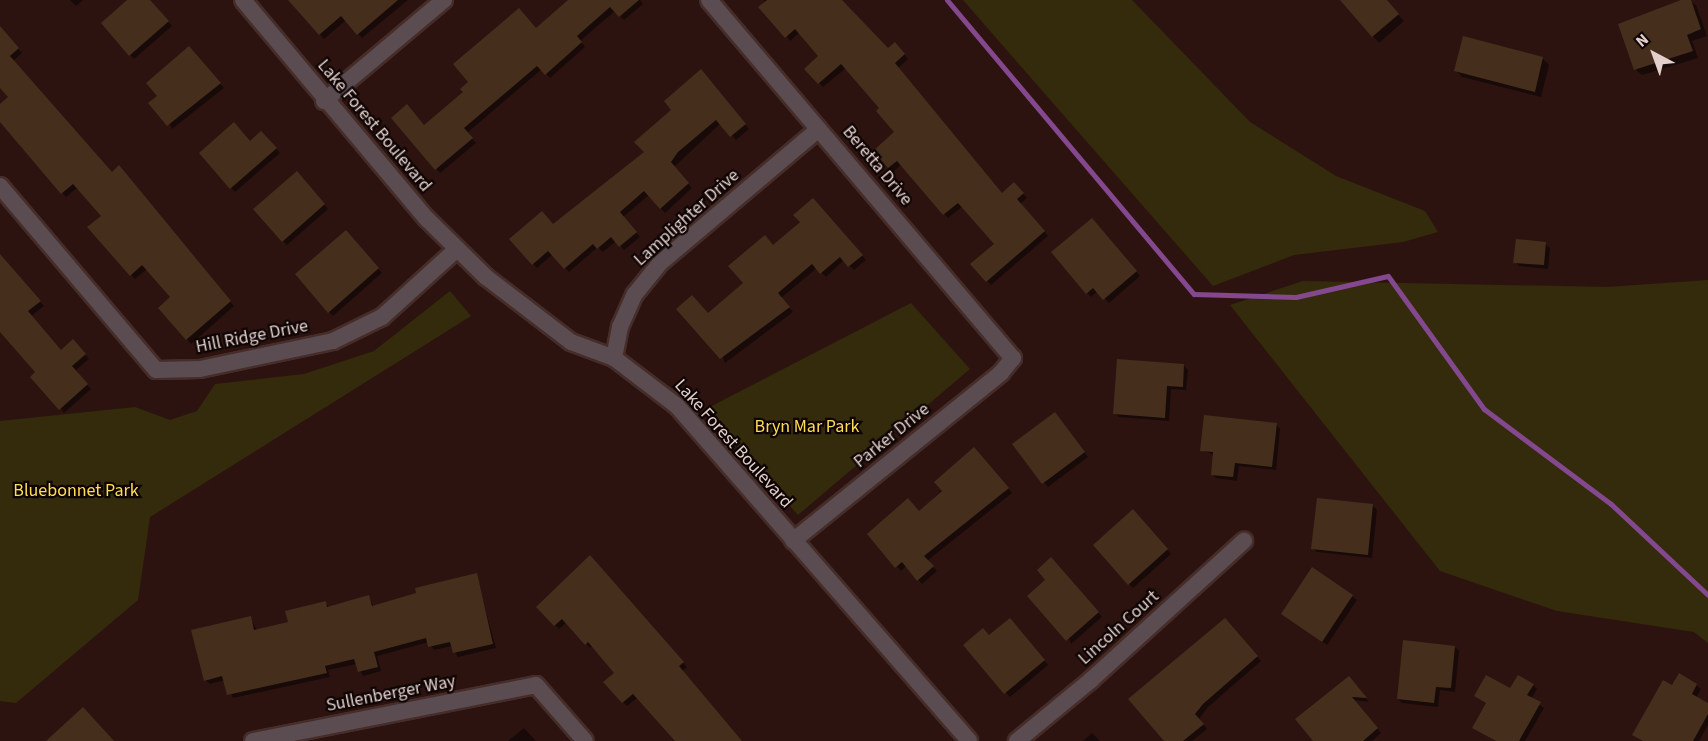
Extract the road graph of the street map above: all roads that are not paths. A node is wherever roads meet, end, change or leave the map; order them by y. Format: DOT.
graph roads {
  1 [pos="243,0"];
  2 [pos="444,0"];
  3 [pos="709,0"];
  4 [pos="324,101"];
  5 [pos="819,129"];
  6 [pos="0,186"];
  7 [pos="457,249"];
  8 [pos="614,358"];
  9 [pos="1012,358"];
  10 [pos="793,541"];
  11 [pos="1244,541"];
  12 [pos="254,741"];
  13 [pos="585,741"];
  14 [pos="969,741"];
  15 [pos="1017,741"];
  1 -- 4 [label="street, Lake Forest Boulevard"];
  2 -- 4 [label="street"];
  3 -- 5 [label="street, Beretta Drive"];
  4 -- 7 [label="street, Lake Forest Boulevard"];
  5 -- 8 [label="street, Lamplighter Drive"];
  5 -- 9 [label="street, Beretta Drive"];
  6 -- 7 [label="street, Hill Ridge Drive"];
  7 -- 8 [label="street, Lake Forest Boulevard"];
  8 -- 10 [label="street, Lake Forest Boulevard"];
  9 -- 10 [label="street, Parker Drive"];
  10 -- 14 [label="street, Lake Forest Boulevard"];
  11 -- 15 [label="street, Lincoln Court"];
  12 -- 13 [label="street, Sullenberger Way"];
}
